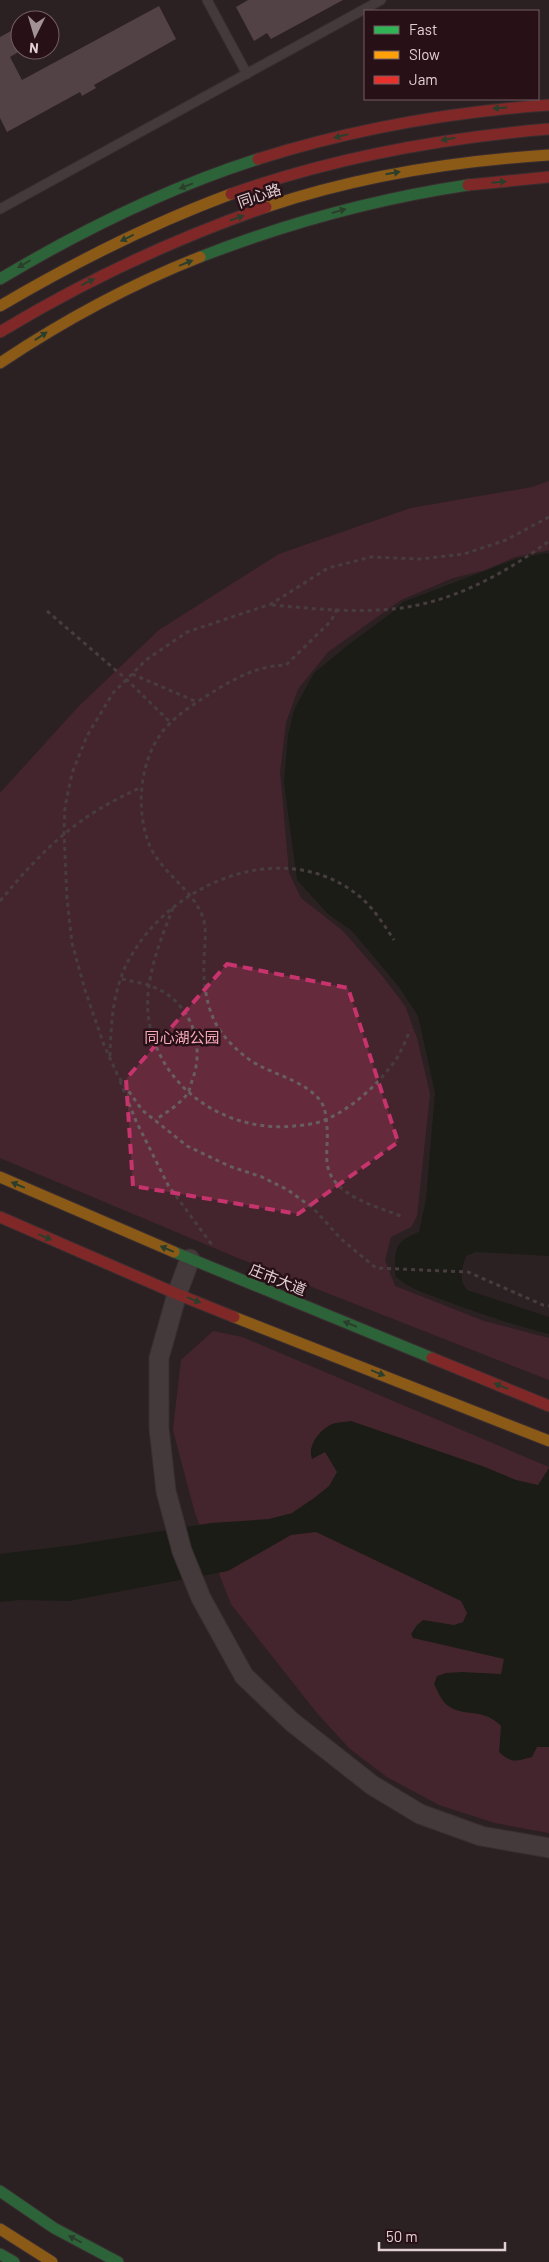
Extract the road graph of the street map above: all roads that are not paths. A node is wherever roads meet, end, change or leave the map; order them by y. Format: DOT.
graph roads {
  1 [pos="207,0"];
  2 [pos="381,0"];
  3 [pos="248,74"];
  4 [pos="549,105"];
  5 [pos="549,130"];
  6 [pos="549,155"];
  7 [pos="549,177"];
  8 [pos="0,209"];
  9 [pos="0,278"];
  10 [pos="0,306"];
  11 [pos="0,332"];
  12 [pos="0,363"];
  13 [pos="0,1177"];
  14 [pos="0,1217"];
  15 [pos="190,1259"];
  16 [pos="177,1294"];
  17 [pos="547,1405"];
  18 [pos="549,1441"];
  19 [pos="549,1848"];
  20 [pos="0,2192"];
  21 [pos="0,2229"];
  22 [pos="0,2254"];
  23 [pos="14,2262"];
  24 [pos="52,2262"];
  25 [pos="118,2262"];
  1 -- 3 [label="lane"];
  2 -- 3 [label="lane"];
  3 -- 8 [label="lane"];
  4 -- 9 [label="street, one-way"];
  5 -- 10 [label="street, 同心路, one-way"];
  11 -- 6 [label="street, 同心路, one-way"];
  12 -- 7 [label="street, one-way"];
  15 -- 13 [label="street, 庄市大道, one-way"];
  14 -- 16 [label="street, one-way"];
  15 -- 16 [label="street"];
  17 -- 15 [label="street, 庄市大道, one-way"];
  16 -- 18 [label="street, one-way"];
  16 -- 19 [label="street"];
  25 -- 20 [label="street, one-way"];
  21 -- 24 [label="street"];
  22 -- 23 [label="street"];
}
